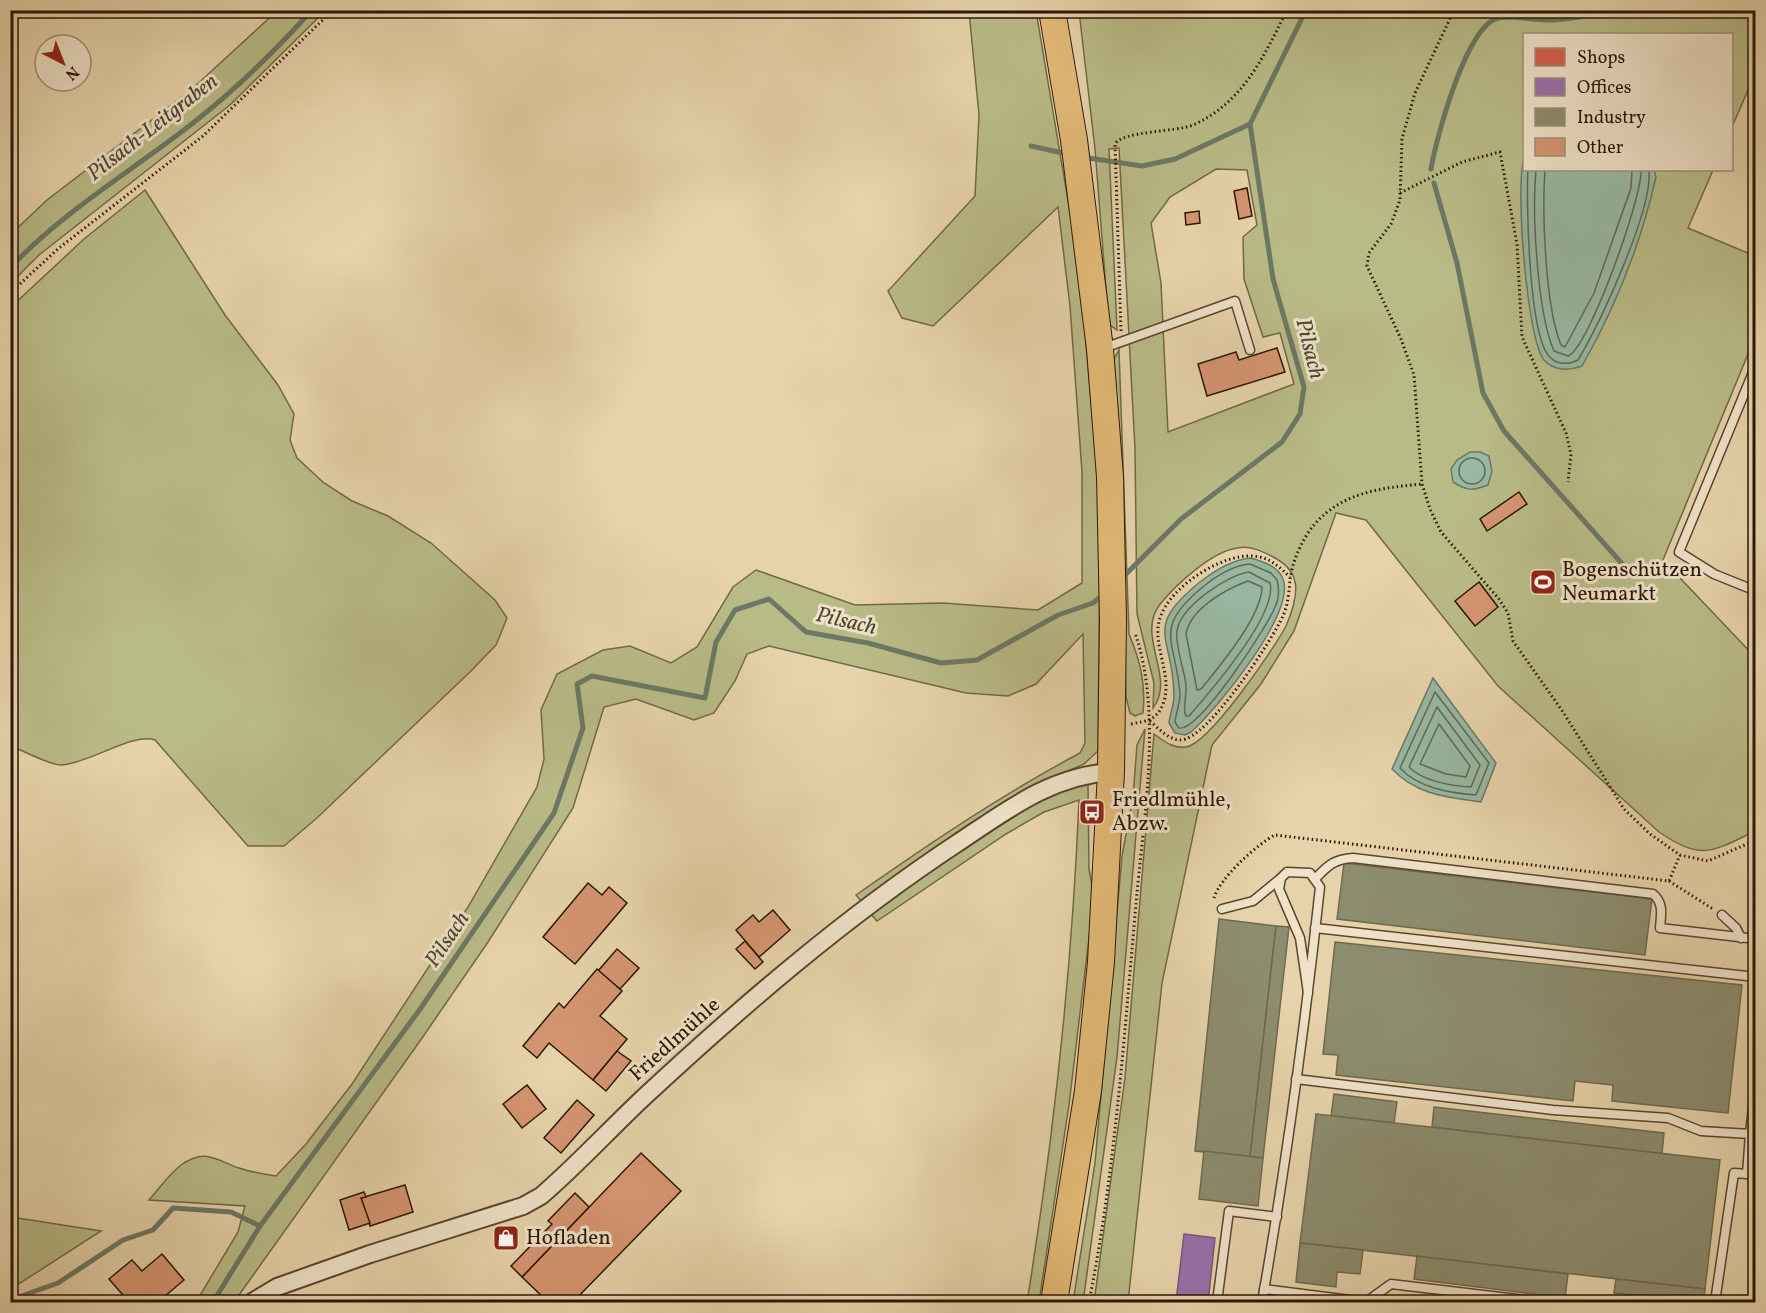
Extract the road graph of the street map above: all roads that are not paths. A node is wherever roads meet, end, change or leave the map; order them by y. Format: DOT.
graph roads {
  1 [pos="1052,10"];
  2 [pos="1060,10"];
  3 [pos="1060,48"];
  4 [pos="1100,349"];
  5 [pos="1250,351"];
  6 [pos="1755,365"];
  7 [pos="1755,591"];
  8 [pos="1111,772"];
  9 [pos="1281,878"];
  10 [pos="1316,878"];
  11 [pos="1222,909"];
  12 [pos="1722,915"];
  13 [pos="1316,928"];
  14 [pos="1741,938"];
  15 [pos="1755,939"];
  16 [pos="1755,977"];
  17 [pos="1308,993"];
  18 [pos="1296,1079"];
  19 [pos="1755,1080"];
  20 [pos="1750,1134"];
  21 [pos="1277,1217"];
  22 [pos="1264,1289"];
  23 [pos="252,1302"];
  24 [pos="1054,1302"];
  25 [pos="1217,1302"];
  26 [pos="1262,1302"];
  27 [pos="1542,1302"];
  28 [pos="1715,1302"];
  1 -- 3 [label="main road"];
  2 -- 3 [label="main road"];
  3 -- 4 [label="main road"];
  4 -- 5 [label="lane"];
  4 -- 8 [label="main road"];
  6 -- 7 [label="lane"];
  8 -- 23 [label="street, Friedlmühle"];
  8 -- 24 [label="main road"];
  9 -- 10 [label="lane"];
  9 -- 11 [label="lane"];
  9 -- 17 [label="lane"];
  10 -- 13 [label="lane"];
  10 -- 14 [label="lane"];
  12 -- 14 [label="lane"];
  13 -- 16 [label="lane"];
  13 -- 17 [label="lane"];
  14 -- 15 [label="lane"];
  17 -- 18 [label="lane"];
  18 -- 20 [label="lane"];
  18 -- 21 [label="lane"];
  19 -- 20 [label="lane"];
  20 -- 28 [label="lane"];
  21 -- 22 [label="lane"];
  21 -- 25 [label="lane"];
  22 -- 26 [label="lane"];
  22 -- 27 [label="lane"];
}
